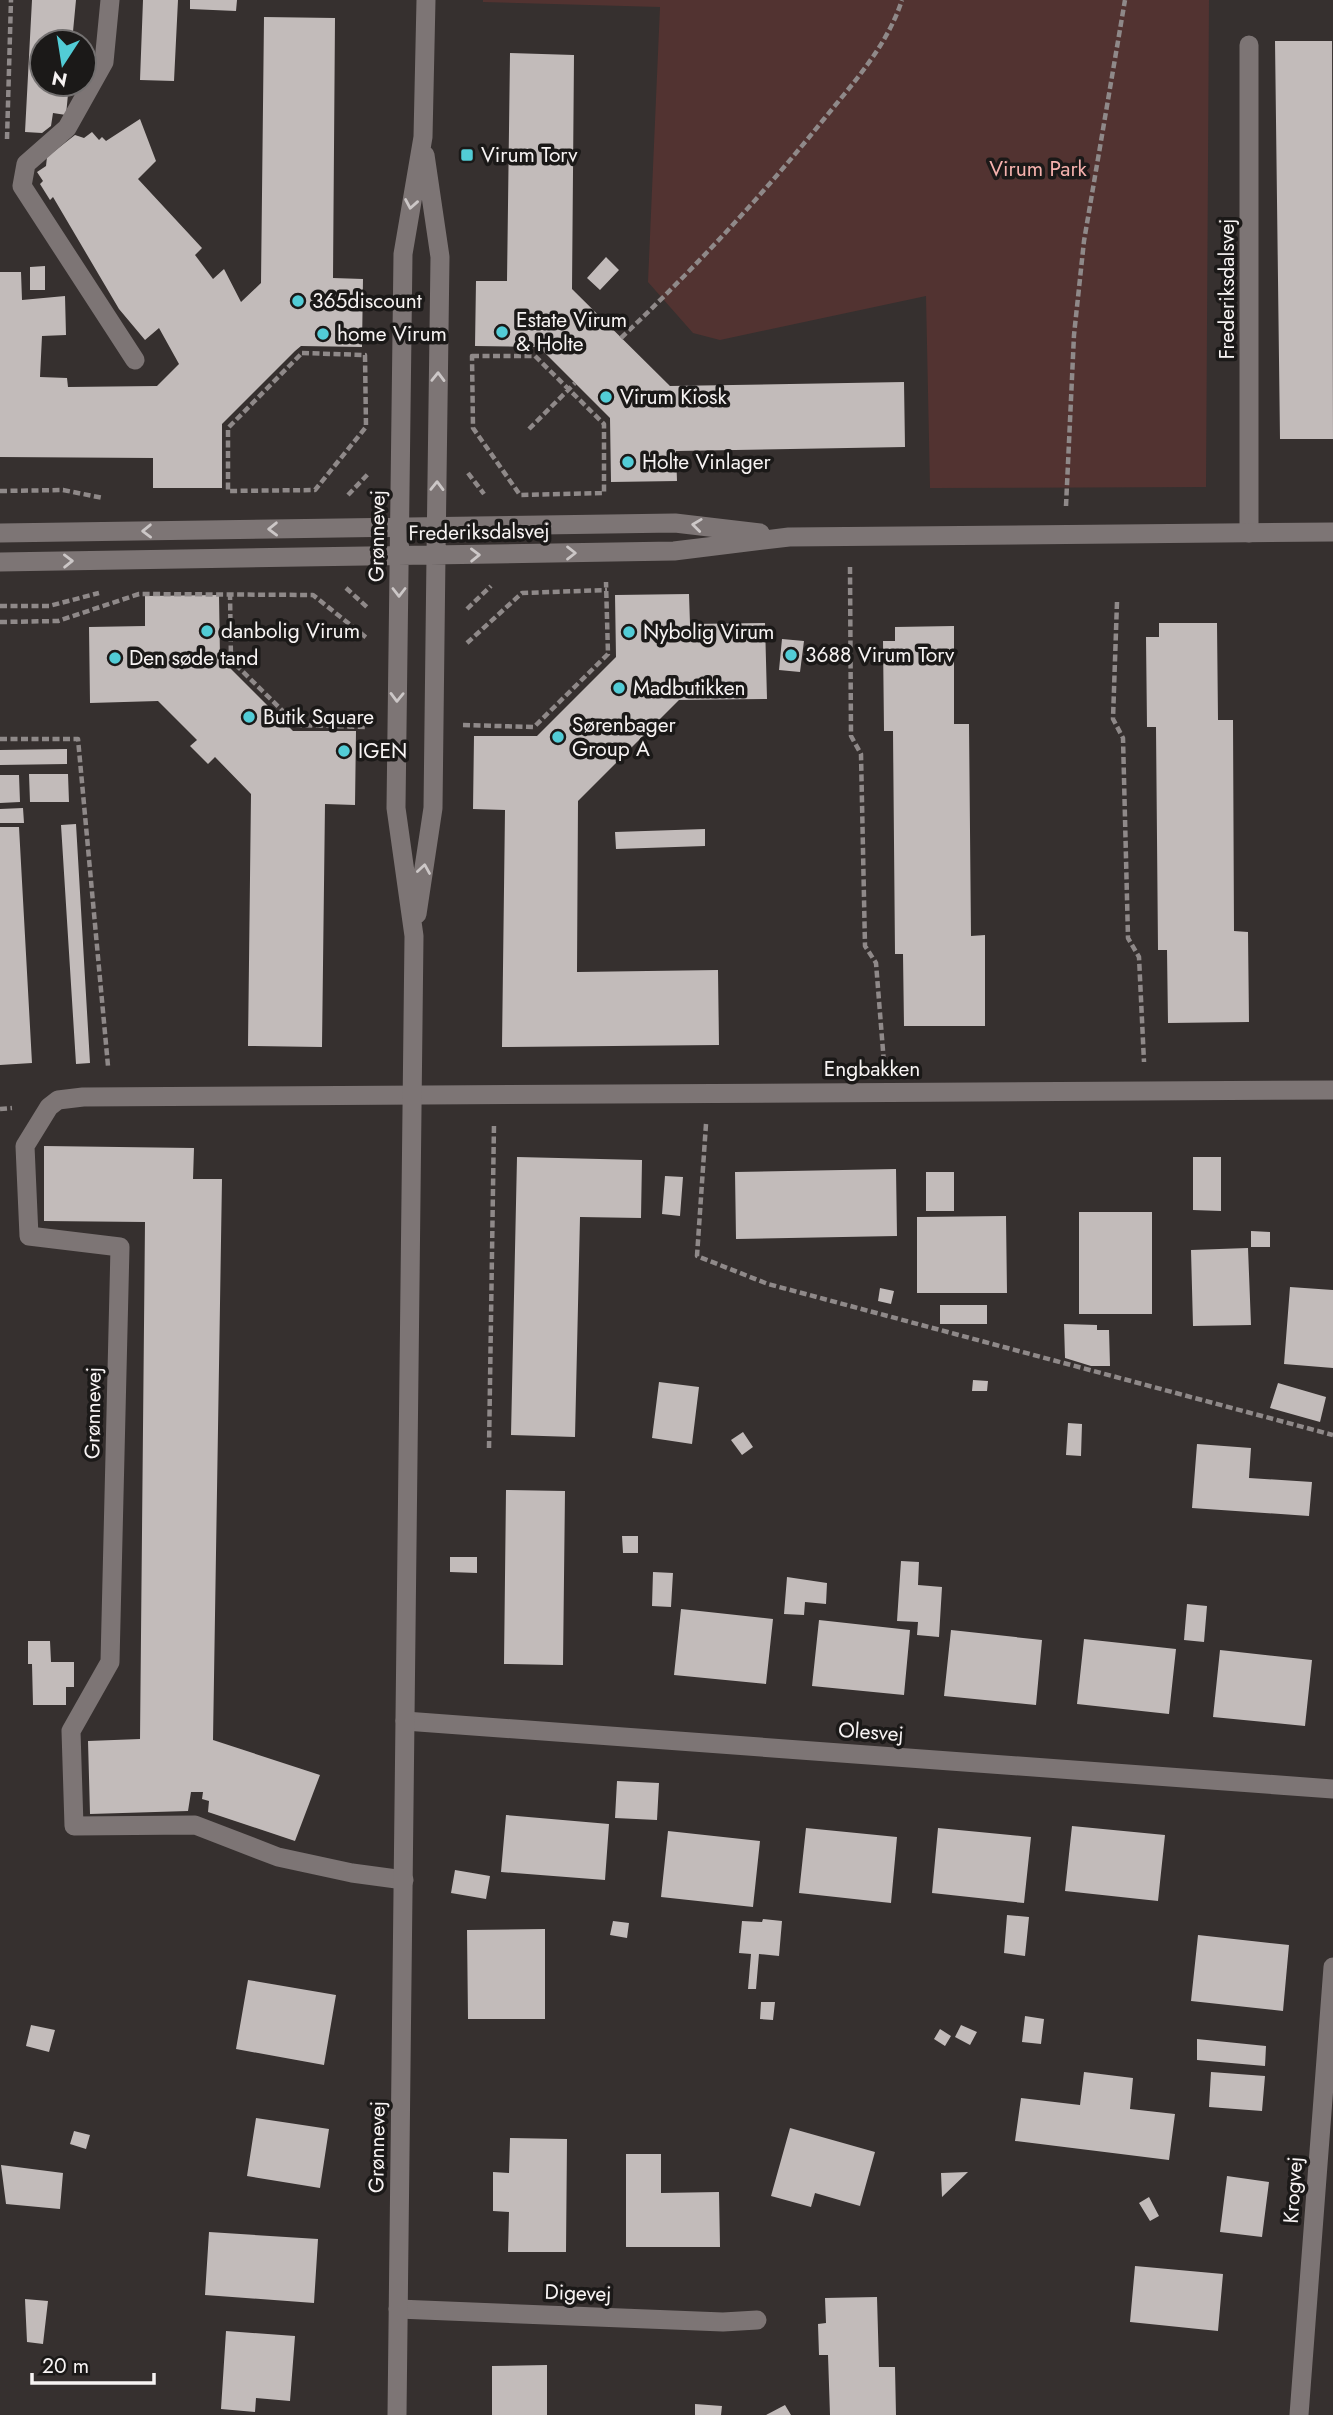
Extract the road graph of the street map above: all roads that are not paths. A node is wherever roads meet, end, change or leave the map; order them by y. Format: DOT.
graph roads {
  1 [pos="110,0"];
  2 [pos="426,0"];
  3 [pos="1249,45"];
  4 [pos="423,137"];
  5 [pos="135,360"];
  6 [pos="400,527"];
  7 [pos="437,527"];
  8 [pos="1333,531"];
  9 [pos="0,533"];
  10 [pos="1249,533"];
  11 [pos="789,537"];
  12 [pos="436,555"];
  13 [pos="399,556"];
  14 [pos="0,562"];
  15 [pos="414,936"];
  16 [pos="1333,1090"];
  17 [pos="412,1095"];
  18 [pos="405,1721"];
  19 [pos="1333,1789"];
  20 [pos="404,1880"];
  21 [pos="1333,1968"];
  22 [pos="1332,1998"];
  23 [pos="398,2309"];
  24 [pos="757,2320"];
  25 [pos="397,2415"];
  26 [pos="1299,2415"];
  1 -- 5 [label="street"];
  2 -- 4 [label="street, Grønnevej"];
  3 -- 10 [label="street, Frederiksdalsvej"];
  4 -- 6 [label="street, Grønnevej, one-way"];
  7 -- 4 [label="street, Grønnevej, one-way"];
  6 -- 7 [label="street, Frederiksdalsvej"];
  6 -- 9 [label="street, Frederiksdalsvej, one-way"];
  6 -- 13 [label="street, Grønnevej"];
  11 -- 7 [label="street, Frederiksdalsvej, one-way"];
  7 -- 12 [label="street, Grønnevej"];
  8 -- 10 [label="street, Frederiksdalsvej"];
  10 -- 11 [label="street, Frederiksdalsvej"];
  12 -- 11 [label="street, Frederiksdalsvej, one-way"];
  12 -- 13 [label="street, Frederiksdalsvej"];
  15 -- 12 [label="street, Grønnevej, one-way"];
  14 -- 13 [label="street, Frederiksdalsvej, one-way"];
  13 -- 15 [label="street, Grønnevej, one-way"];
  15 -- 17 [label="street, Grønnevej"];
  16 -- 17 [label="street, Engbakken"];
  17 -- 18 [label="street, Grønnevej"];
  17 -- 20 [label="street, Grønnevej"];
  18 -- 19 [label="street, Olesvej"];
  18 -- 20 [label="street, Grønnevej"];
  20 -- 23 [label="street, Grønnevej"];
  21 -- 22 [label="street, Krogvej"];
  22 -- 26 [label="street, Krogvej"];
  23 -- 24 [label="street, Digevej"];
  23 -- 25 [label="street, Grønnevej"];
}
